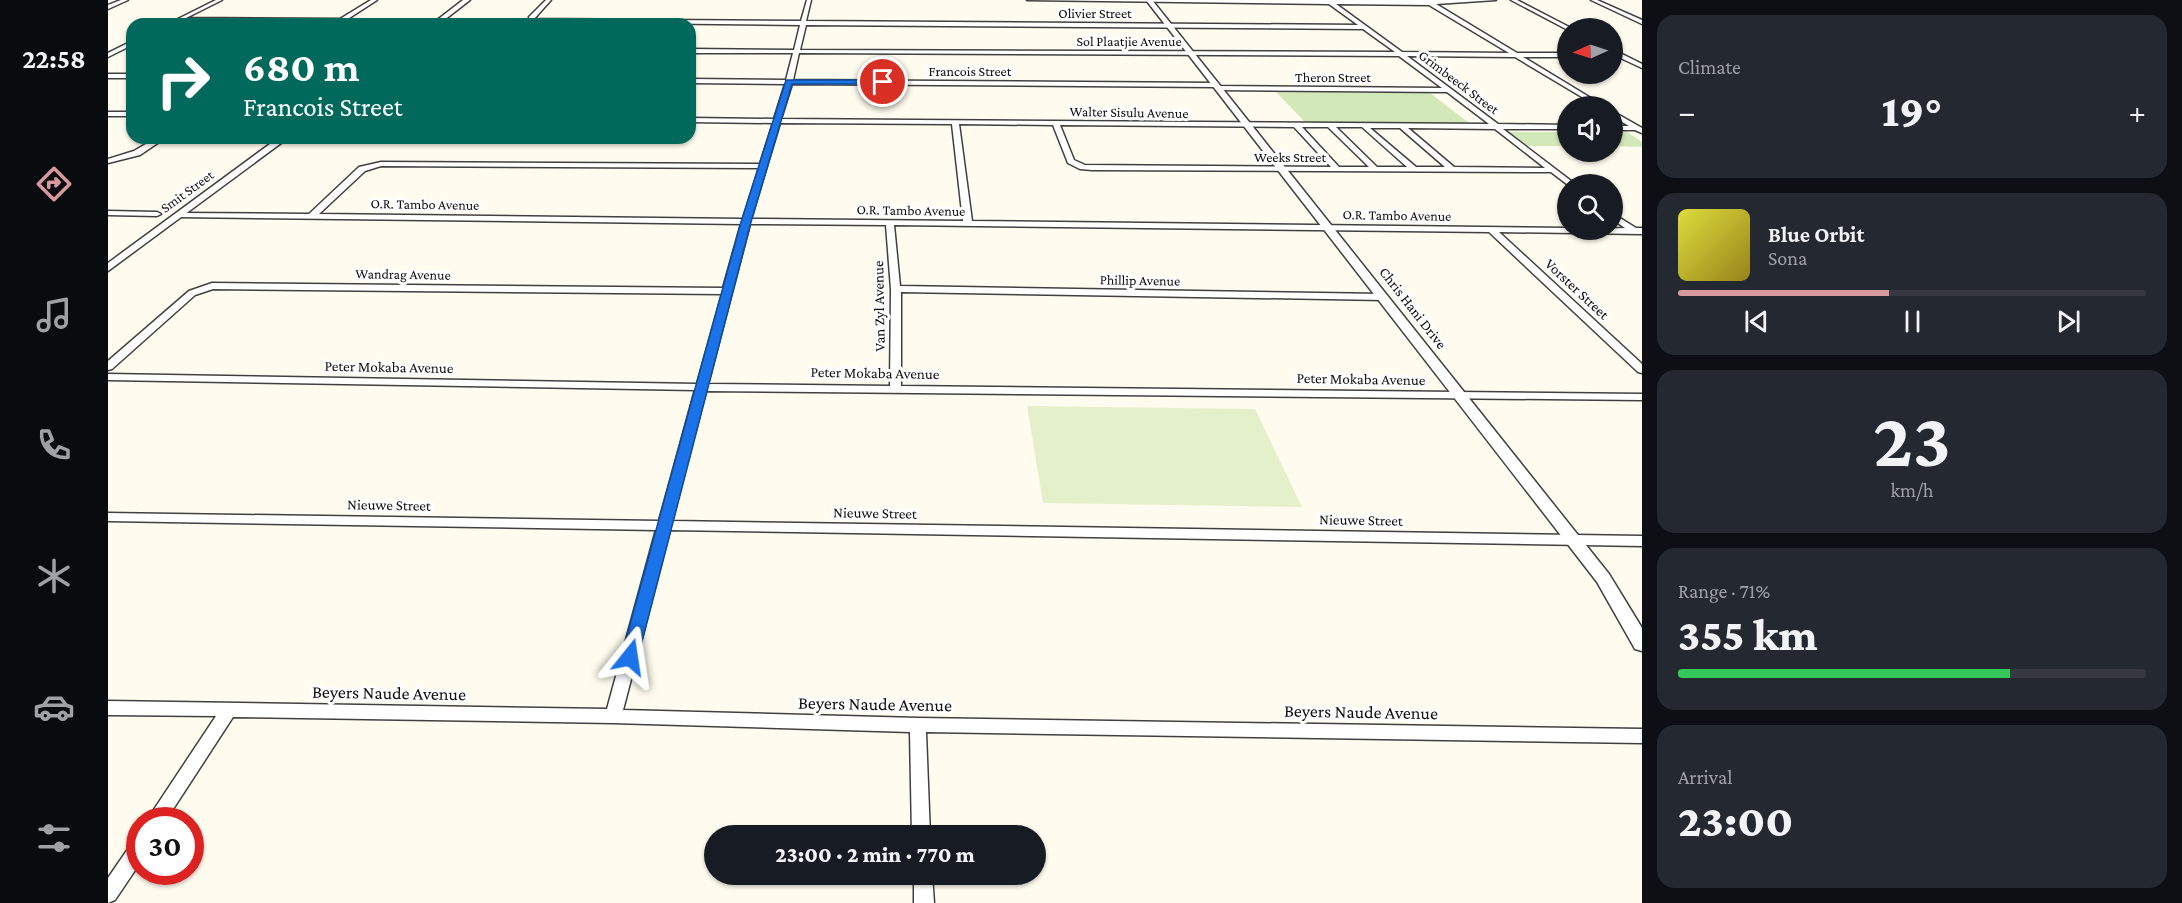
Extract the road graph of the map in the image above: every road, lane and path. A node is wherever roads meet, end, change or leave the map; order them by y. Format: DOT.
graph roads {
  1 [pos="126,0"];
  2 [pos="220,0"];
  3 [pos="375,0"];
  4 [pos="467,0"];
  5 [pos="549,0"];
  6 [pos="808,0"];
  7 [pos="1029,0"];
  8 [pos="1149,0"];
  9 [pos="1488,0"];
  10 [pos="1494,0"];
  11 [pos="1513,0"];
  12 [pos="1593,0"];
  13 [pos="1178,1"];
  14 [pos="1216,1"];
  15 [pos="1272,1"];
  16 [pos="1330,2"];
  17 [pos="1429,3"];
  18 [pos="108,8"];
  19 [pos="183,18"];
  20 [pos="346,18"];
  21 [pos="443,18"];
  22 [pos="531,18"];
  23 [pos="1557,22"];
  24 [pos="1642,22"];
  25 [pos="696,23"];
  26 [pos="802,24"];
  27 [pos="1168,26"];
  28 [pos="1365,27"];
  29 [pos="126,45"];
  30 [pos="108,46"];
  31 [pos="126,47"];
  32 [pos="696,51"];
  33 [pos="795,51"];
  34 [pos="1190,54"];
  35 [pos="108,55"];
  36 [pos="1400,55"];
  37 [pos="1516,55"];
  38 [pos="1557,55"];
  39 [pos="1623,56"];
  40 [pos="1642,66"];
  41 [pos="108,76"];
  42 [pos="126,76"];
  43 [pos="696,81"];
  44 [pos="789,82"];
  45 [pos="1216,86"];
  46 [pos="1449,90"];
  47 [pos="1584,96"];
  48 [pos="108,114"];
  49 [pos="126,114"];
  50 [pos="1623,119"];
  51 [pos="696,120"];
  52 [pos="778,120"];
  53 [pos="955,122"];
  54 [pos="1056,123"];
  55 [pos="1247,125"];
  56 [pos="1296,125"];
  57 [pos="1331,126"];
  58 [pos="1364,126"];
  59 [pos="1402,126"];
  60 [pos="1497,127"];
  61 [pos="1557,127"];
  62 [pos="1623,128"];
  63 [pos="1640,129"];
  64 [pos="151,144"];
  65 [pos="276,144"];
  66 [pos="108,161"];
  67 [pos="762,166"];
  68 [pos="1283,170"];
  69 [pos="1338,170"];
  70 [pos="1376,170"];
  71 [pos="1415,170"];
  72 [pos="1453,170"];
  73 [pos="1551,170"];
  74 [pos="1557,174"];
  75 [pos="108,213"];
  76 [pos="157,214"];
  77 [pos="179,215"];
  78 [pos="312,216"];
  79 [pos="746,222"];
  80 [pos="1623,222"];
  81 [pos="890,224"];
  82 [pos="968,224"];
  83 [pos="1329,227"];
  84 [pos="1492,230"];
  85 [pos="1638,231"];
  86 [pos="1642,237"];
  87 [pos="108,268"];
  88 [pos="896,289"];
  89 [pos="728,291"];
  90 [pos="1383,297"];
  91 [pos="108,367"];
  92 [pos="1642,370"];
  93 [pos="108,377"];
  94 [pos="702,387"];
  95 [pos="895,388"];
  96 [pos="1460,396"];
  97 [pos="1642,398"];
  98 [pos="108,517"];
  99 [pos="665,526"];
  100 [pos="1573,540"];
  101 [pos="1642,541"];
  102 [pos="1642,644"];
  103 [pos="108,708"];
  104 [pos="230,710"];
  105 [pos="613,717"];
  106 [pos="918,725"];
  107 [pos="1642,736"];
  108 [pos="165,807"];
  109 [pos="921,825"];
  110 [pos="126,867"];
  111 [pos="923,885"];
  112 [pos="108,894"];
  113 [pos="924,903"];
  1 -- 18 [label="street"];
  2 -- 19 [label="street"];
  3 -- 20 [label="street"];
  4 -- 21 [label="street"];
  5 -- 22 [label="street, Olivier Street"];
  6 -- 26 [label="street"];
  7 -- 8 [label="street"];
  8 -- 13 [label="street"];
  8 -- 27 [label="street, Chris Hani Drive"];
  9 -- 10 [label="street"];
  9 -- 17 [label="street"];
  11 -- 23 [label="street"];
  12 -- 24 [label="street"];
  13 -- 14 [label="street"];
  14 -- 15 [label="street"];
  15 -- 16 [label="street"];
  16 -- 17 [label="street"];
  16 -- 28 [label="street, Grimbeeck Street"];
  17 -- 37 [label="street"];
  25 -- 26 [label="street, Olivier Street"];
  26 -- 27 [label="street, Olivier Street"];
  26 -- 33 [label="street"];
  27 -- 28 [label="street, Olivier Street"];
  27 -- 34 [label="street, Chris Hani Drive"];
  28 -- 36 [label="street, Grimbeeck Street"];
  29 -- 30 [label="street"];
  31 -- 35 [label="street"];
  32 -- 33 [label="street, Sol Plaatjie Avenue"];
  33 -- 34 [label="street, Sol Plaatjie Avenue"];
  33 -- 44 [label="street"];
  34 -- 36 [label="street, Sol Plaatjie Avenue"];
  34 -- 45 [label="street, Chris Hani Drive"];
  36 -- 37 [label="street, Sol Plaatjie Avenue"];
  36 -- 46 [label="street, Grimbeeck Street"];
  37 -- 38 [label="street, Sol Plaatjie Avenue"];
  37 -- 47 [label="street"];
  39 -- 40 [label="street"];
  41 -- 42 [label="street"];
  43 -- 44 [label="street, Francois Street"];
  44 -- 45 [label="street, Francois Street"];
  44 -- 52 [label="street"];
  45 -- 46 [label="street, Theron Street"];
  45 -- 55 [label="street, Chris Hani Drive"];
  46 -- 60 [label="street, Grimbeeck Street"];
  48 -- 49 [label="street"];
  50 -- 63 [label="street"];
  51 -- 52 [label="street, Walter Sisulu Avenue"];
  52 -- 53 [label="street, Walter Sisulu Avenue"];
  52 -- 67 [label="street"];
  53 -- 54 [label="street, Walter Sisulu Avenue"];
  53 -- 82 [label="street"];
  54 -- 55 [label="street, Walter Sisulu Avenue"];
  54 -- 68 [label="street, Weeks Street"];
  55 -- 56 [label="street, Walter Sisulu Avenue"];
  55 -- 68 [label="street, Chris Hani Drive"];
  56 -- 57 [label="street, Walter Sisulu Avenue"];
  56 -- 69 [label="street"];
  57 -- 58 [label="street, Walter Sisulu Avenue"];
  57 -- 70 [label="street"];
  58 -- 59 [label="street, Walter Sisulu Avenue"];
  58 -- 71 [label="street"];
  59 -- 60 [label="street, Walter Sisulu Avenue"];
  59 -- 72 [label="street"];
  60 -- 61 [label="street, Walter Sisulu Avenue"];
  60 -- 73 [label="street, Grimbeeck Street"];
  62 -- 63 [label="street"];
  64 -- 66 [label="street"];
  65 -- 77 [label="street, Smit Street"];
  67 -- 78 [label="street"];
  67 -- 79 [label="street"];
  68 -- 69 [label="street, Weeks Street"];
  68 -- 83 [label="street, Chris Hani Drive"];
  69 -- 70 [label="street, Weeks Street"];
  70 -- 71 [label="street, Weeks Street"];
  71 -- 72 [label="street, Weeks Street"];
  72 -- 73 [label="street, Weeks Street"];
  73 -- 74 [label="street, Grimbeeck Street"];
  75 -- 76 [label="street"];
  77 -- 78 [label="street, O.R. Tambo Avenue"];
  77 -- 87 [label="street, Smit Street"];
  78 -- 79 [label="street, O.R. Tambo Avenue"];
  79 -- 81 [label="street, O.R. Tambo Avenue"];
  79 -- 89 [label="street"];
  80 -- 85 [label="street"];
  81 -- 82 [label="street, O.R. Tambo Avenue"];
  81 -- 88 [label="street, Van Zyl Avenue"];
  82 -- 83 [label="street, O.R. Tambo Avenue"];
  83 -- 84 [label="street, O.R. Tambo Avenue"];
  83 -- 90 [label="street, Chris Hani Drive"];
  84 -- 85 [label="street, O.R. Tambo Avenue"];
  84 -- 92 [label="street, Vorster Street"];
  85 -- 86 [label="street"];
  88 -- 90 [label="street, Phillip Avenue"];
  88 -- 95 [label="street, Van Zyl Avenue"];
  89 -- 91 [label="street, Wandrag Avenue"];
  89 -- 94 [label="street"];
  90 -- 96 [label="street, Chris Hani Drive"];
  93 -- 94 [label="street, Peter Mokaba Avenue"];
  94 -- 95 [label="street, Peter Mokaba Avenue"];
  94 -- 99 [label="street"];
  95 -- 96 [label="street, Peter Mokaba Avenue"];
  96 -- 97 [label="street, Peter Mokaba Avenue"];
  96 -- 100 [label="street, Chris Hani Drive"];
  98 -- 99 [label="street, Nieuwe Street"];
  99 -- 100 [label="street, Nieuwe Street"];
  99 -- 105 [label="street"];
  100 -- 101 [label="street, Nieuwe Street"];
  100 -- 102 [label="street, Chris Hani Drive"];
  103 -- 104 [label="street, Beyers Naude Avenue"];
  104 -- 105 [label="street, Beyers Naude Avenue"];
  104 -- 108 [label="street"];
  105 -- 106 [label="street, Beyers Naude Avenue"];
  106 -- 107 [label="street, Beyers Naude Avenue"];
  106 -- 109 [label="street"];
  110 -- 112 [label="street"];
  111 -- 113 [label="street"];
}
